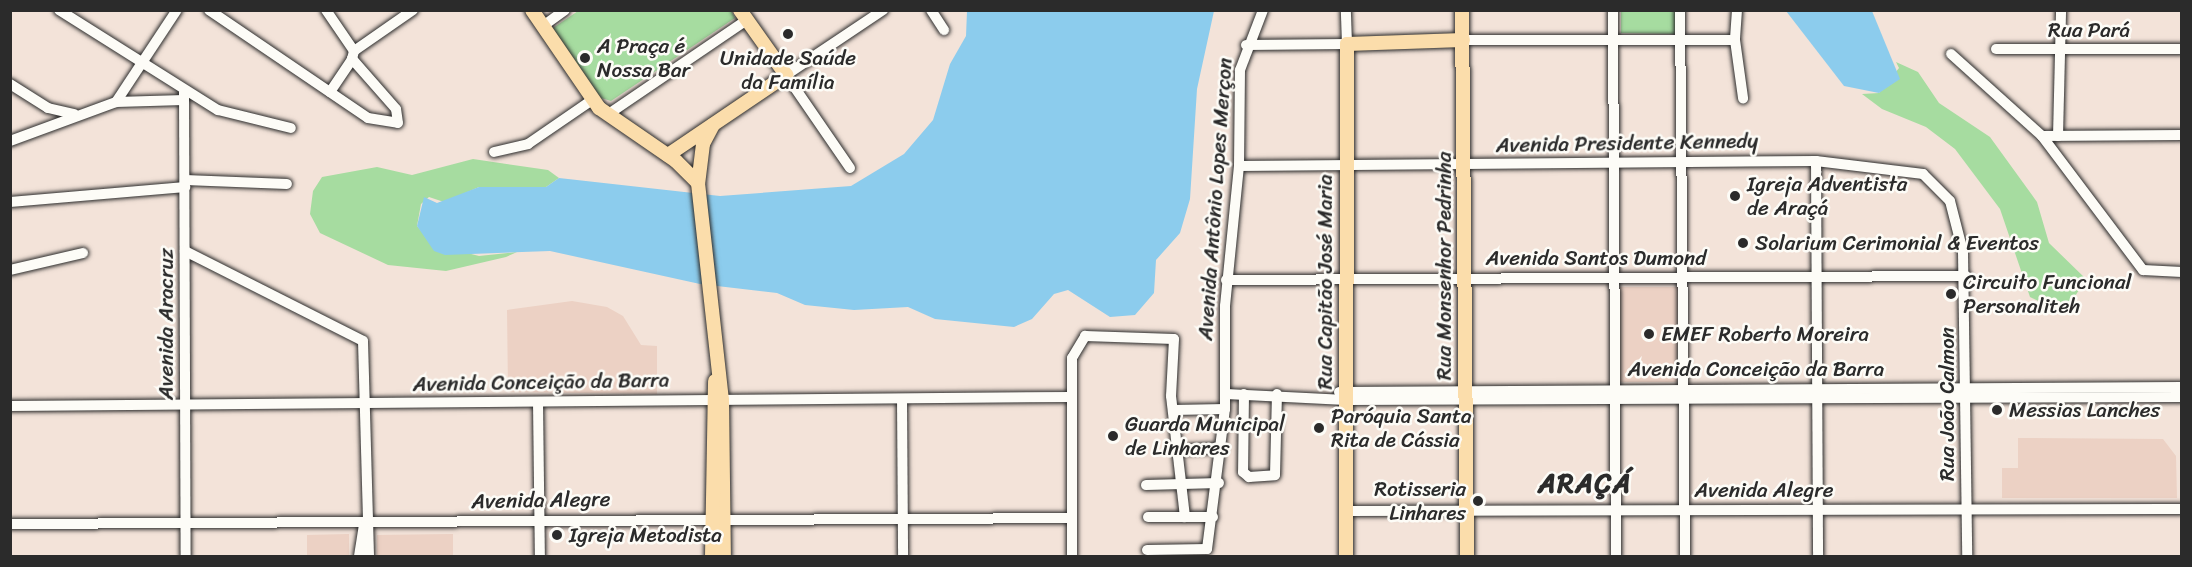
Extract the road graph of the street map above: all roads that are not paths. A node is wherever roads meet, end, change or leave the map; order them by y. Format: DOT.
graph roads {
  1 [pos="59,10"];
  2 [pos="177,10"];
  3 [pos="209,10"];
  4 [pos="326,10"];
  5 [pos="413,10"];
  6 [pos="532,10"];
  7 [pos="565,10"];
  8 [pos="883,10"];
  9 [pos="931,10"];
  10 [pos="1263,10"];
  11 [pos="1346,10"];
  12 [pos="1462,10"];
  13 [pos="1613,10"];
  14 [pos="1680,10"];
  15 [pos="1737,10"];
  16 [pos="2061,10"];
  17 [pos="744,15"];
  18 [pos="543,26"];
  19 [pos="944,30"];
  20 [pos="1463,40"];
  21 [pos="1614,40"];
  22 [pos="1680,40"];
  23 [pos="1735,40"];
  24 [pos="1347,44"];
  25 [pos="1246,45"];
  26 [pos="1996,49"];
  27 [pos="2060,49"];
  28 [pos="2181,50"];
  29 [pos="1951,54"];
  30 [pos="353,55"];
  31 [pos="140,65"];
  32 [pos="786,75"];
  33 [pos="10,84"];
  34 [pos="330,92"];
  35 [pos="184,96"];
  36 [pos="1743,98"];
  37 [pos="592,100"];
  38 [pos="116,102"];
  39 [pos="74,114"];
  40 [pos="607,115"];
  41 [pos="713,125"];
  42 [pos="291,128"];
  43 [pos="2181,135"];
  44 [pos="2042,136"];
  45 [pos="2058,136"];
  46 [pos="10,141"];
  47 [pos="494,152"];
  48 [pos="668,155"];
  49 [pos="1816,161"];
  50 [pos="1682,162"];
  51 [pos="1614,163"];
  52 [pos="1464,164"];
  53 [pos="1346,165"];
  54 [pos="1239,166"];
  55 [pos="850,168"];
  56 [pos="185,183"];
  57 [pos="287,184"];
  58 [pos="698,186"];
  59 [pos="10,202"];
  60 [pos="185,251"];
  61 [pos="1963,252"];
  62 [pos="83,254"];
  63 [pos="10,270"];
  64 [pos="2181,272"];
  65 [pos="1966,276"];
  66 [pos="1816,277"];
  67 [pos="1615,278"];
  68 [pos="1683,278"];
  69 [pos="1226,279"];
  70 [pos="1346,279"];
  71 [pos="1465,279"];
  72 [pos="2181,387"];
  73 [pos="1966,392"];
  74 [pos="1817,393"];
  75 [pos="1226,394"];
  76 [pos="1244,394"];
  77 [pos="1277,394"];
  78 [pos="1466,394"];
  79 [pos="1615,394"];
  80 [pos="1684,394"];
  81 [pos="1342,395"];
  82 [pos="1072,397"];
  83 [pos="2181,397"];
  84 [pos="902,399"];
  85 [pos="717,400"];
  86 [pos="538,402"];
  87 [pos="365,403"];
  88 [pos="186,405"];
  89 [pos="10,406"];
  90 [pos="1225,409"];
  91 [pos="1173,410"];
  92 [pos="1222,448"];
  93 [pos="1177,450"];
  94 [pos="1184,483"];
  95 [pos="1219,483"];
  96 [pos="1146,485"];
  97 [pos="1967,509"];
  98 [pos="2181,509"];
  99 [pos="1616,510"];
  100 [pos="1685,510"];
  101 [pos="1817,510"];
  102 [pos="1346,511"];
  103 [pos="1467,511"];
  104 [pos="902,517"];
  105 [pos="1185,517"];
  106 [pos="1213,517"];
  107 [pos="718,518"];
  108 [pos="1072,518"];
  109 [pos="1148,518"];
  110 [pos="539,519"];
  111 [pos="186,522"];
  112 [pos="10,524"];
  113 [pos="364,524"];
  114 [pos="1147,550"];
  115 [pos="186,556"];
  116 [pos="358,556"];
  117 [pos="369,556"];
  118 [pos="540,556"];
  119 [pos="712,556"];
  120 [pos="724,556"];
  121 [pos="903,556"];
  122 [pos="1072,556"];
  123 [pos="1346,556"];
  124 [pos="1467,556"];
  125 [pos="1616,556"];
  126 [pos="1685,556"];
  127 [pos="1818,556"];
  128 [pos="1967,556"];
  1 -- 31 [label="street"];
  2 -- 31 [label="street"];
  3 -- 34 [label="street"];
  4 -- 30 [label="street"];
  5 -- 30 [label="street"];
  6 -- 18 [label="main road"];
  7 -- 18 [label="street"];
  8 -- 32 [label="street"];
  9 -- 19 [label="street"];
  10 -- 25 [label="street, Avenida Antônio Lopes Merçon"];
  11 -- 24 [label="street"];
  12 -- 20 [label="main road, Rua Monsenhor Pedrinha"];
  13 -- 21 [label="street"];
  14 -- 22 [label="street"];
  15 -- 23 [label="street"];
  16 -- 27 [label="street"];
  17 -- 32 [label="main road"];
  17 -- 40 [label="street"];
  18 -- 37 [label="main road"];
  20 -- 21 [label="street"];
  20 -- 24 [label="main road"];
  20 -- 52 [label="main road, Rua Monsenhor Pedrinha"];
  21 -- 22 [label="street"];
  21 -- 51 [label="street"];
  22 -- 23 [label="street"];
  22 -- 50 [label="street"];
  23 -- 36 [label="street"];
  24 -- 25 [label="street"];
  24 -- 53 [label="main road, Rua Capitão José Maria"];
  25 -- 54 [label="street, Avenida Antônio Lopes Merçon"];
  26 -- 27 [label="street, Rua Pará"];
  27 -- 28 [label="street, Rua Pará"];
  27 -- 45 [label="street"];
  29 -- 44 [label="street"];
  30 -- 34 [label="street"];
  30 -- 34 [label="street"];
  31 -- 35 [label="street"];
  31 -- 38 [label="street"];
  32 -- 41 [label="main road"];
  32 -- 55 [label="street"];
  33 -- 39 [label="street"];
  35 -- 38 [label="street"];
  35 -- 42 [label="street"];
  35 -- 56 [label="street, Avenida Aracruz"];
  37 -- 40 [label="main road"];
  37 -- 47 [label="street"];
  38 -- 39 [label="street"];
  39 -- 46 [label="street"];
  40 -- 48 [label="main road"];
  41 -- 48 [label="main road"];
  41 -- 58 [label="main road"];
  43 -- 45 [label="street"];
  44 -- 45 [label="street"];
  44 -- 64 [label="street"];
  48 -- 58 [label="main road"];
  49 -- 50 [label="street, Avenida Presidente Kennedy"];
  49 -- 61 [label="street, Avenida Presidente Kennedy"];
  49 -- 66 [label="street"];
  50 -- 51 [label="street, Avenida Presidente Kennedy"];
  50 -- 68 [label="street"];
  51 -- 52 [label="street, Avenida Presidente Kennedy"];
  51 -- 67 [label="street"];
  52 -- 53 [label="street, Avenida Presidente Kennedy"];
  52 -- 71 [label="main road, Rua Monsenhor Pedrinha"];
  53 -- 54 [label="street, Avenida Presidente Kennedy"];
  53 -- 70 [label="main road, Rua Capitão José Maria"];
  54 -- 69 [label="street, Avenida Antônio Lopes Merçon"];
  56 -- 57 [label="street"];
  56 -- 59 [label="street"];
  56 -- 60 [label="street, Avenida Aracruz"];
  58 -- 85 [label="main road"];
  60 -- 87 [label="street"];
  60 -- 88 [label="street, Avenida Aracruz"];
  61 -- 65 [label="street, Rua João Calmon"];
  62 -- 63 [label="street"];
  65 -- 66 [label="street, Avenida Santos Dumond"];
  65 -- 73 [label="street, Rua João Calmon"];
  66 -- 68 [label="street, Avenida Santos Dumond"];
  66 -- 74 [label="street"];
  67 -- 68 [label="street, Avenida Santos Dumond"];
  67 -- 71 [label="street, Avenida Santos Dumond"];
  67 -- 79 [label="street"];
  68 -- 80 [label="street"];
  69 -- 70 [label="street, Avenida Santos Dumond"];
  69 -- 75 [label="street, Avenida Antônio Lopes Merçon"];
  70 -- 71 [label="street, Avenida Santos Dumond"];
  70 -- 81 [label="main road, Rua Capitão José Maria"];
  71 -- 78 [label="main road, Rua Monsenhor Pedrinha"];
  72 -- 73 [label="street, Avenida Conceição da Barra"];
  73 -- 74 [label="street, Avenida Conceição da Barra"];
  73 -- 83 [label="street, Avenida Conceição da Barra"];
  73 -- 97 [label="street, Rua João Calmon"];
  74 -- 80 [label="street, Avenida Conceição da Barra"];
  74 -- 101 [label="street"];
  75 -- 76 [label="street, Avenida Conceição da Barra"];
  75 -- 90 [label="street, Avenida Antônio Lopes Merçon"];
  76 -- 77 [label="street, Avenida Conceição da Barra"];
  76 -- 77 [label="street"];
  77 -- 81 [label="street, Avenida Conceição da Barra"];
  78 -- 79 [label="street, Avenida Conceição da Barra"];
  78 -- 81 [label="street, Avenida Conceição da Barra"];
  78 -- 103 [label="main road, Rua Monsenhor Pedrinha"];
  79 -- 80 [label="street, Avenida Conceição da Barra"];
  79 -- 99 [label="street"];
  80 -- 100 [label="street"];
  81 -- 102 [label="main road, Rua Capitão José Maria"];
  82 -- 84 [label="street, Avenida Conceição da Barra"];
  82 -- 91 [label="street"];
  82 -- 108 [label="street"];
  84 -- 85 [label="street, Avenida Conceição da Barra"];
  84 -- 104 [label="street"];
  85 -- 86 [label="street, Avenida Conceição da Barra"];
  85 -- 107 [label="main road"];
  86 -- 87 [label="street, Avenida Conceição da Barra"];
  86 -- 110 [label="street"];
  87 -- 88 [label="street, Avenida Conceição da Barra"];
  87 -- 113 [label="street"];
  88 -- 89 [label="street, Avenida Conceição da Barra"];
  88 -- 111 [label="street, Avenida Aracruz"];
  90 -- 91 [label="street"];
  90 -- 92 [label="street, Avenida Antônio Lopes Merçon"];
  91 -- 93 [label="street"];
  92 -- 93 [label="street"];
  92 -- 95 [label="street, Avenida Antônio Lopes Merçon"];
  93 -- 94 [label="street"];
  94 -- 95 [label="street"];
  94 -- 96 [label="street"];
  94 -- 105 [label="street"];
  95 -- 106 [label="street, Avenida Antônio Lopes Merçon"];
  97 -- 98 [label="street, Avenida Alegre"];
  97 -- 101 [label="street, Avenida Alegre"];
  97 -- 128 [label="street, Rua João Calmon"];
  99 -- 100 [label="street, Avenida Alegre"];
  99 -- 103 [label="street, Avenida Alegre"];
  99 -- 125 [label="street"];
  100 -- 101 [label="street, Avenida Alegre"];
  100 -- 126 [label="street"];
  101 -- 127 [label="street"];
  102 -- 103 [label="street, Avenida Alegre"];
  102 -- 123 [label="main road, Rua Capitão José Maria"];
  103 -- 124 [label="main road, Rua Monsenhor Pedrinha"];
  104 -- 107 [label="street, Avenida Alegre"];
  104 -- 108 [label="street, Avenida Alegre"];
  104 -- 121 [label="street"];
  105 -- 106 [label="street"];
  105 -- 109 [label="street"];
  106 -- 114 [label="street, Avenida Antônio Lopes Merçon"];
  107 -- 110 [label="street, Avenida Alegre"];
  107 -- 119 [label="main road"];
  107 -- 120 [label="main road"];
  108 -- 122 [label="street"];
  110 -- 113 [label="street, Avenida Alegre"];
  110 -- 118 [label="street"];
  111 -- 112 [label="street, Avenida Alegre"];
  111 -- 113 [label="street, Avenida Alegre"];
  111 -- 115 [label="street, Avenida Aracruz"];
  113 -- 116 [label="street"];
  113 -- 117 [label="street"];
}
